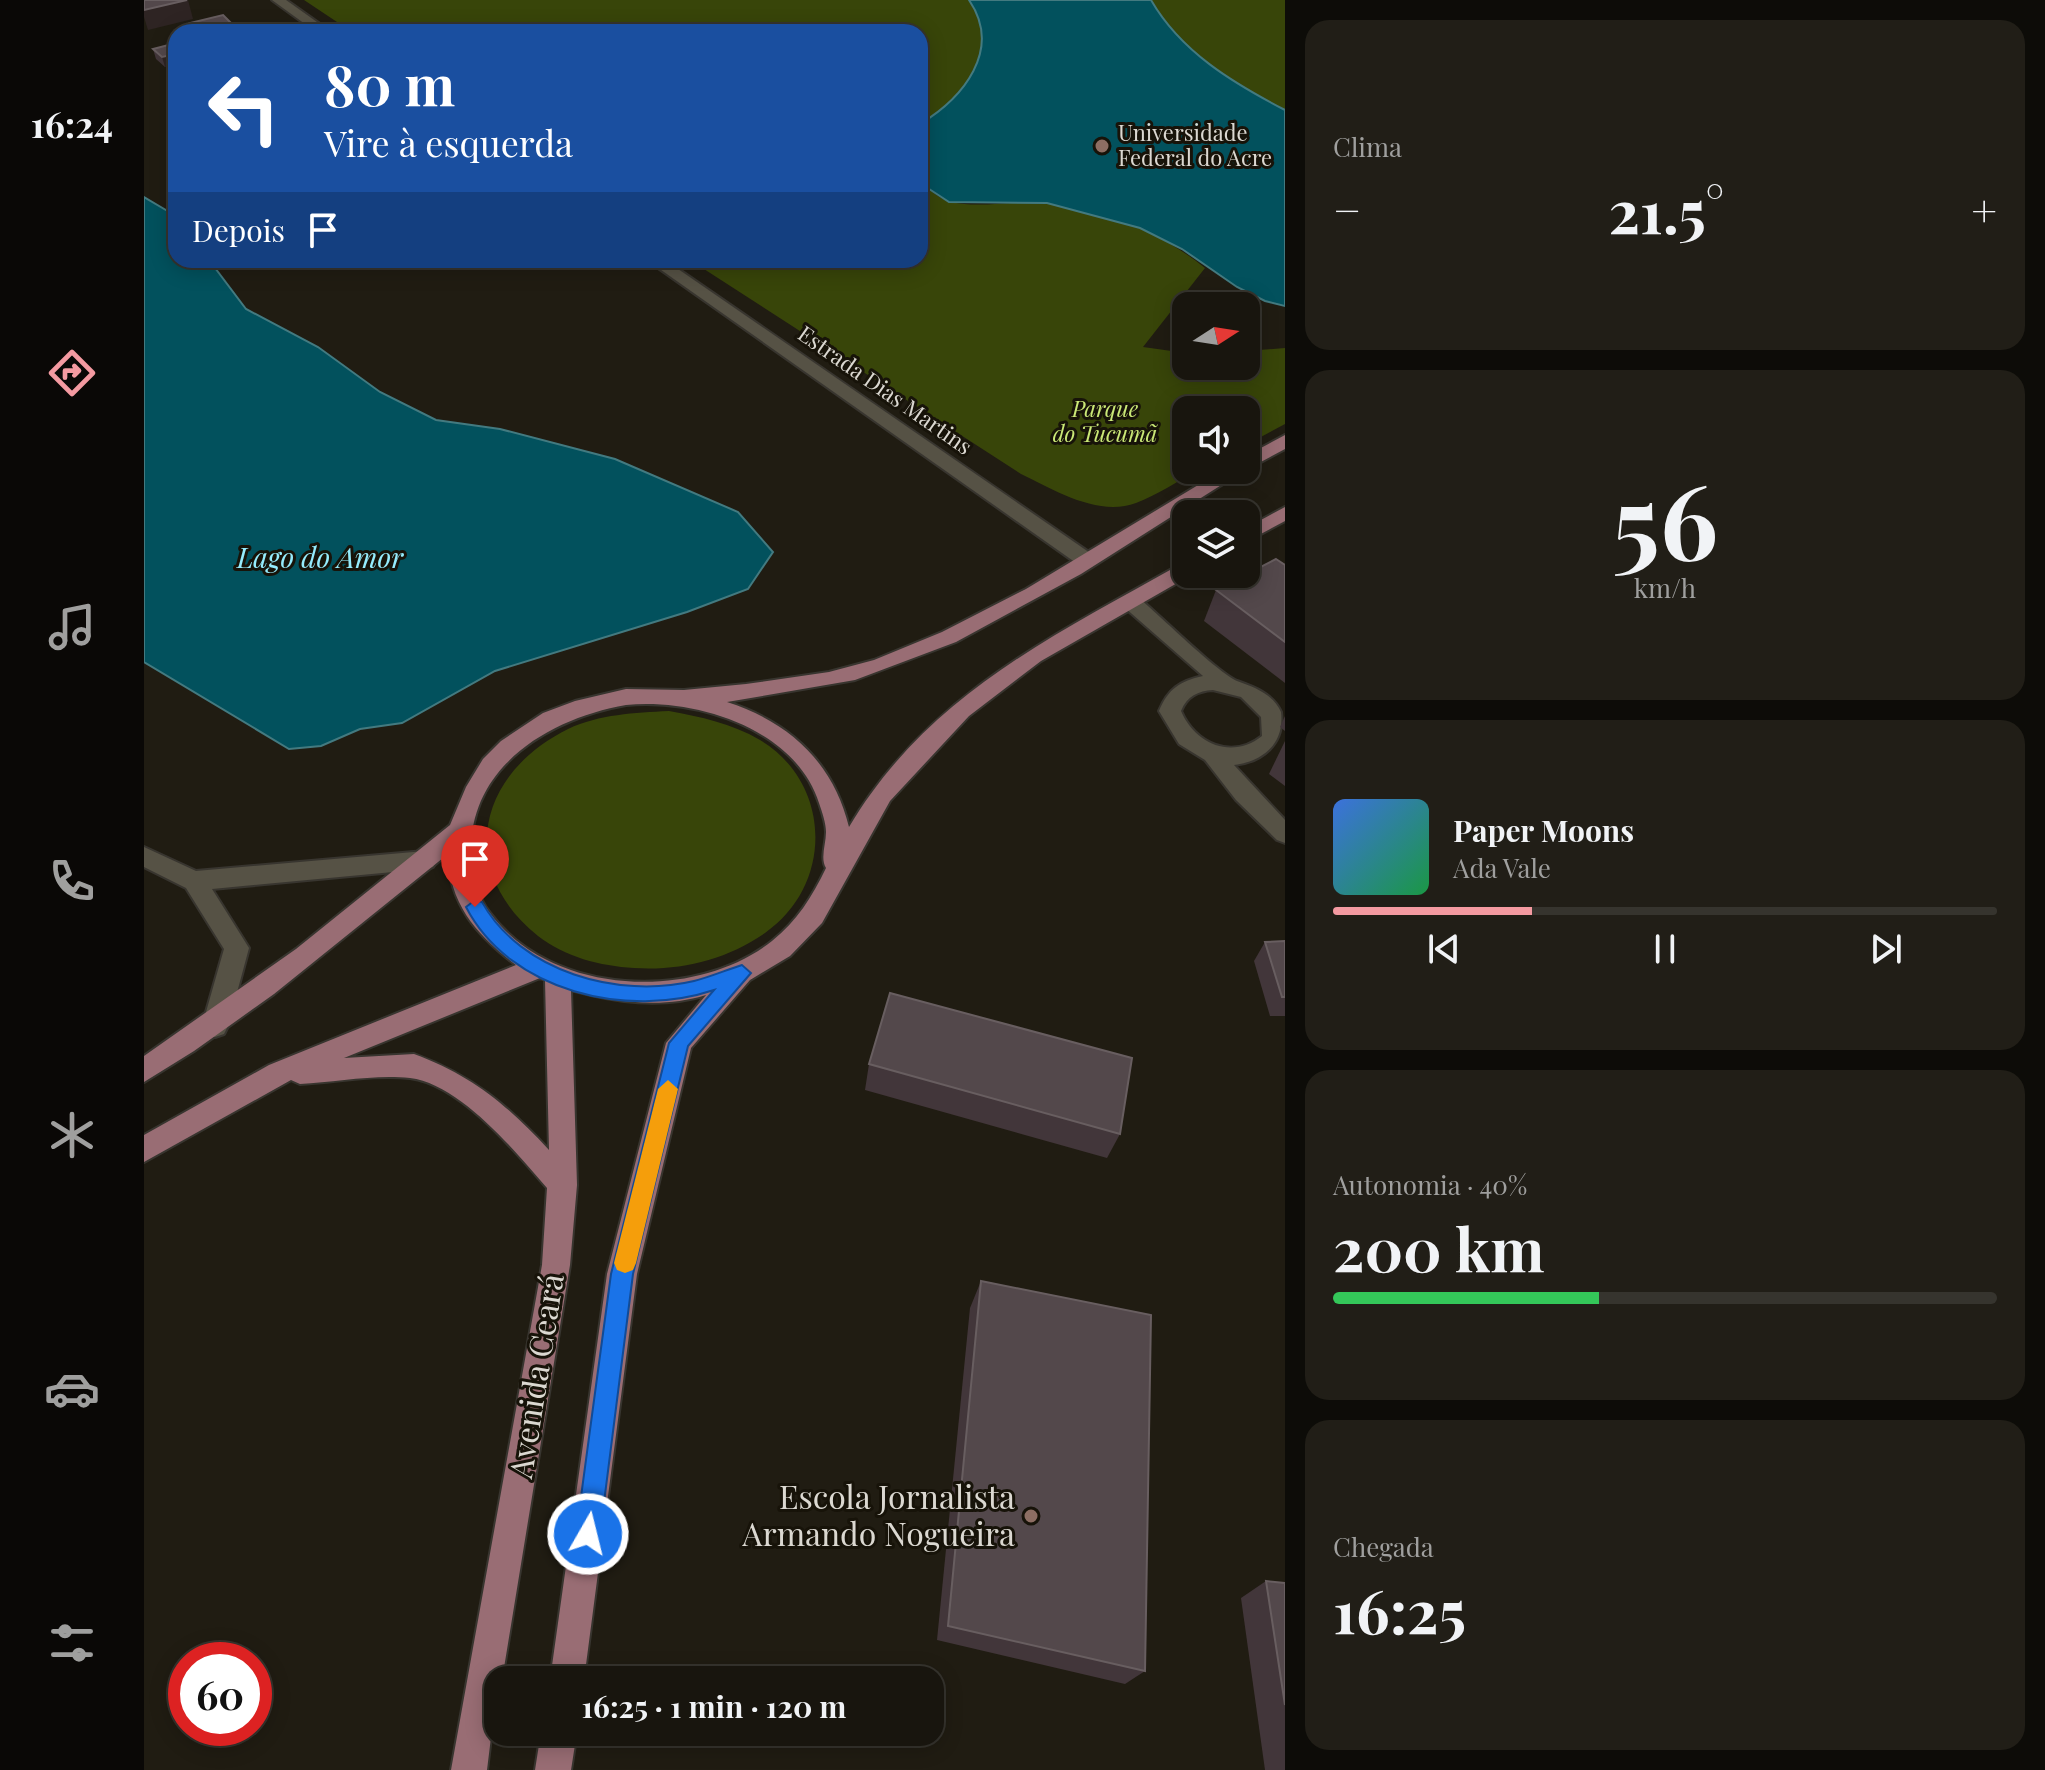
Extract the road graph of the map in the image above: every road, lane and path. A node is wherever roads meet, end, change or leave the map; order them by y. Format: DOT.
graph roads {
  1 [pos="278,0"];
  2 [pos="313,24"];
  3 [pos="666,268"];
  4 [pos="1285,441"];
  5 [pos="1260,456"];
  6 [pos="1213,484"];
  7 [pos="1285,513"];
  8 [pos="1260,528"];
  9 [pos="1086,560"];
  10 [pos="1172,578"];
  11 [pos="1131,602"];
  12 [pos="1225,683"];
  13 [pos="689,698"];
  14 [pos="1213,754"];
  15 [pos="458,832"];
  16 [pos="1285,834"];
  17 [pos="144,856"];
  18 [pos="425,860"];
  19 [pos="833,877"];
  20 [pos="194,881"];
  21 [pos="546,973"];
  22 [pos="742,973"];
  23 [pos="215,1026"];
  24 [pos="144,1070"];
  25 [pos="278,1073"];
  26 [pos="144,1149"];
  27 [pos="563,1185"];
  28 [pos="569,1666"];
  29 [pos="557,1746"];
  30 [pos="469,1770"];
  31 [pos="553,1770"];
  1 -- 2 [label="street"];
  3 -- 9 [label="street, Estrada Dias Martins"];
  4 -- 5 [label="main road"];
  6 -- 9 [label="main road"];
  7 -- 8 [label="main road"];
  9 -- 13 [label="main road"];
  10 -- 11 [label="main road"];
  11 -- 12 [label="street"];
  11 -- 19 [label="main road"];
  12 -- 14 [label="street"];
  12 -- 14 [label="street"];
  13 -- 15 [label="main road"];
  13 -- 19 [label="main road"];
  14 -- 16 [label="street"];
  15 -- 18 [label="main road"];
  15 -- 21 [label="main road"];
  17 -- 20 [label="street"];
  18 -- 20 [label="street"];
  18 -- 23 [label="main road"];
  19 -- 22 [label="main road"];
  20 -- 23 [label="street"];
  21 -- 22 [label="main road"];
  21 -- 25 [label="main road"];
  21 -- 27 [label="main road, Avenida Ceará"];
  22 -- 28 [label="main road"];
  23 -- 24 [label="main road"];
  25 -- 26 [label="main road"];
  25 -- 27 [label="main road"];
  27 -- 30 [label="main road, Avenida Ceará"];
  29 -- 31 [label="main road"];
}
